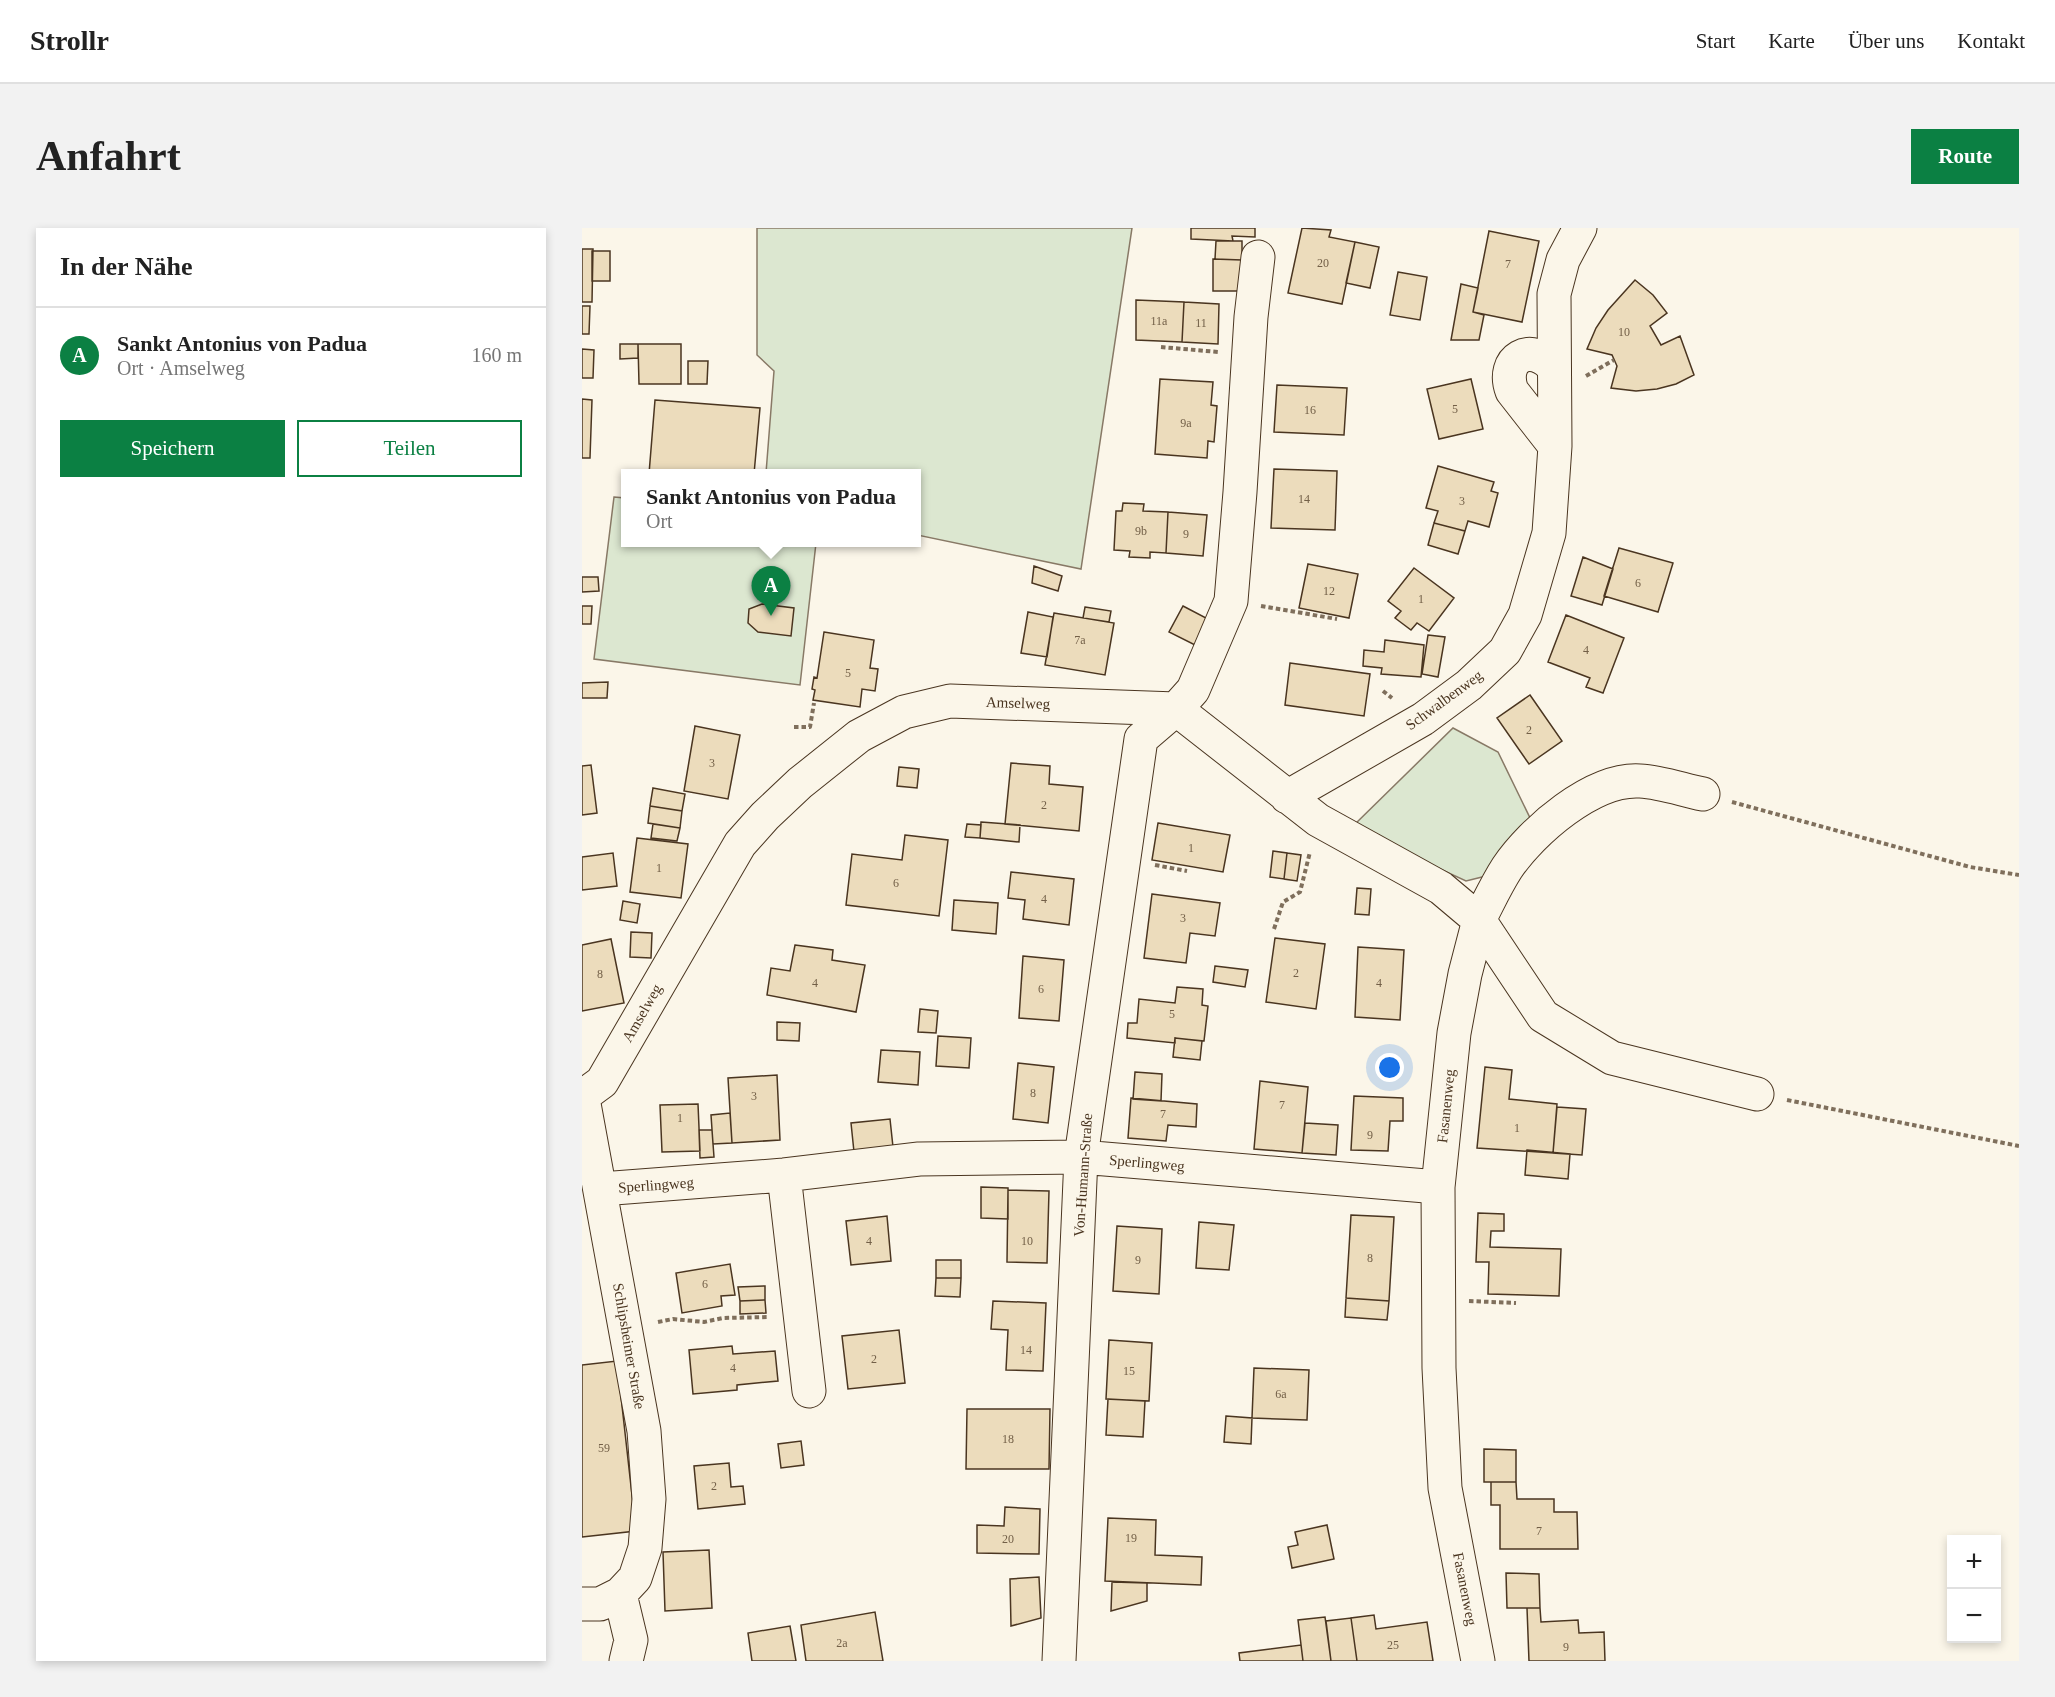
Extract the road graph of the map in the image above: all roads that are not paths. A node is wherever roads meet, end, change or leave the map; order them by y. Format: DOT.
graph roads {
  1 [pos="1580,228"];
  2 [pos="1258,257"];
  3 [pos="1554,368"];
  4 [pos="1555,446"];
  5 [pos="1176,709"];
  6 [pos="1703,794"];
  7 [pos="1287,797"];
  8 [pos="1479,920"];
  9 [pos="582,1094"];
  10 [pos="1757,1094"];
  11 [pos="587,1140"];
  12 [pos="1081,1157"];
  13 [pos="784,1175"];
  14 [pos="1438,1187"];
  15 [pos="601,1189"];
  16 [pos="809,1391"];
  17 [pos="620,1594"];
  18 [pos="582,1604"];
  19 [pos="626,1661"];
  20 [pos="1059,1661"];
  21 [pos="1478,1661"];
  1 -- 3 [label="street, Schwalbenweg"];
  2 -- 5 [label="street"];
  3 -- 4 [label="street, Schwalbenweg"];
  3 -- 4 [label="street"];
  4 -- 7 [label="street, Schwalbenweg"];
  5 -- 7 [label="street"];
  5 -- 9 [label="street, Amselweg"];
  5 -- 12 [label="street, Von-Humann-Straße"];
  6 -- 8 [label="street, Fasanenweg"];
  7 -- 8 [label="street"];
  8 -- 10 [label="street"];
  8 -- 14 [label="street, Fasanenweg"];
  9 -- 11 [label="street, Schlipsheimer Straße"];
  11 -- 15 [label="street, Schlipsheimer Straße"];
  12 -- 13 [label="street, Sperlingweg"];
  12 -- 14 [label="street, Sperlingweg"];
  12 -- 20 [label="street, Von-Humann-Straße"];
  13 -- 15 [label="street, Sperlingweg"];
  13 -- 16 [label="street"];
  14 -- 21 [label="street, Fasanenweg"];
  15 -- 17 [label="street, Schlipsheimer Straße"];
  17 -- 18 [label="street"];
  17 -- 19 [label="street"];
}
